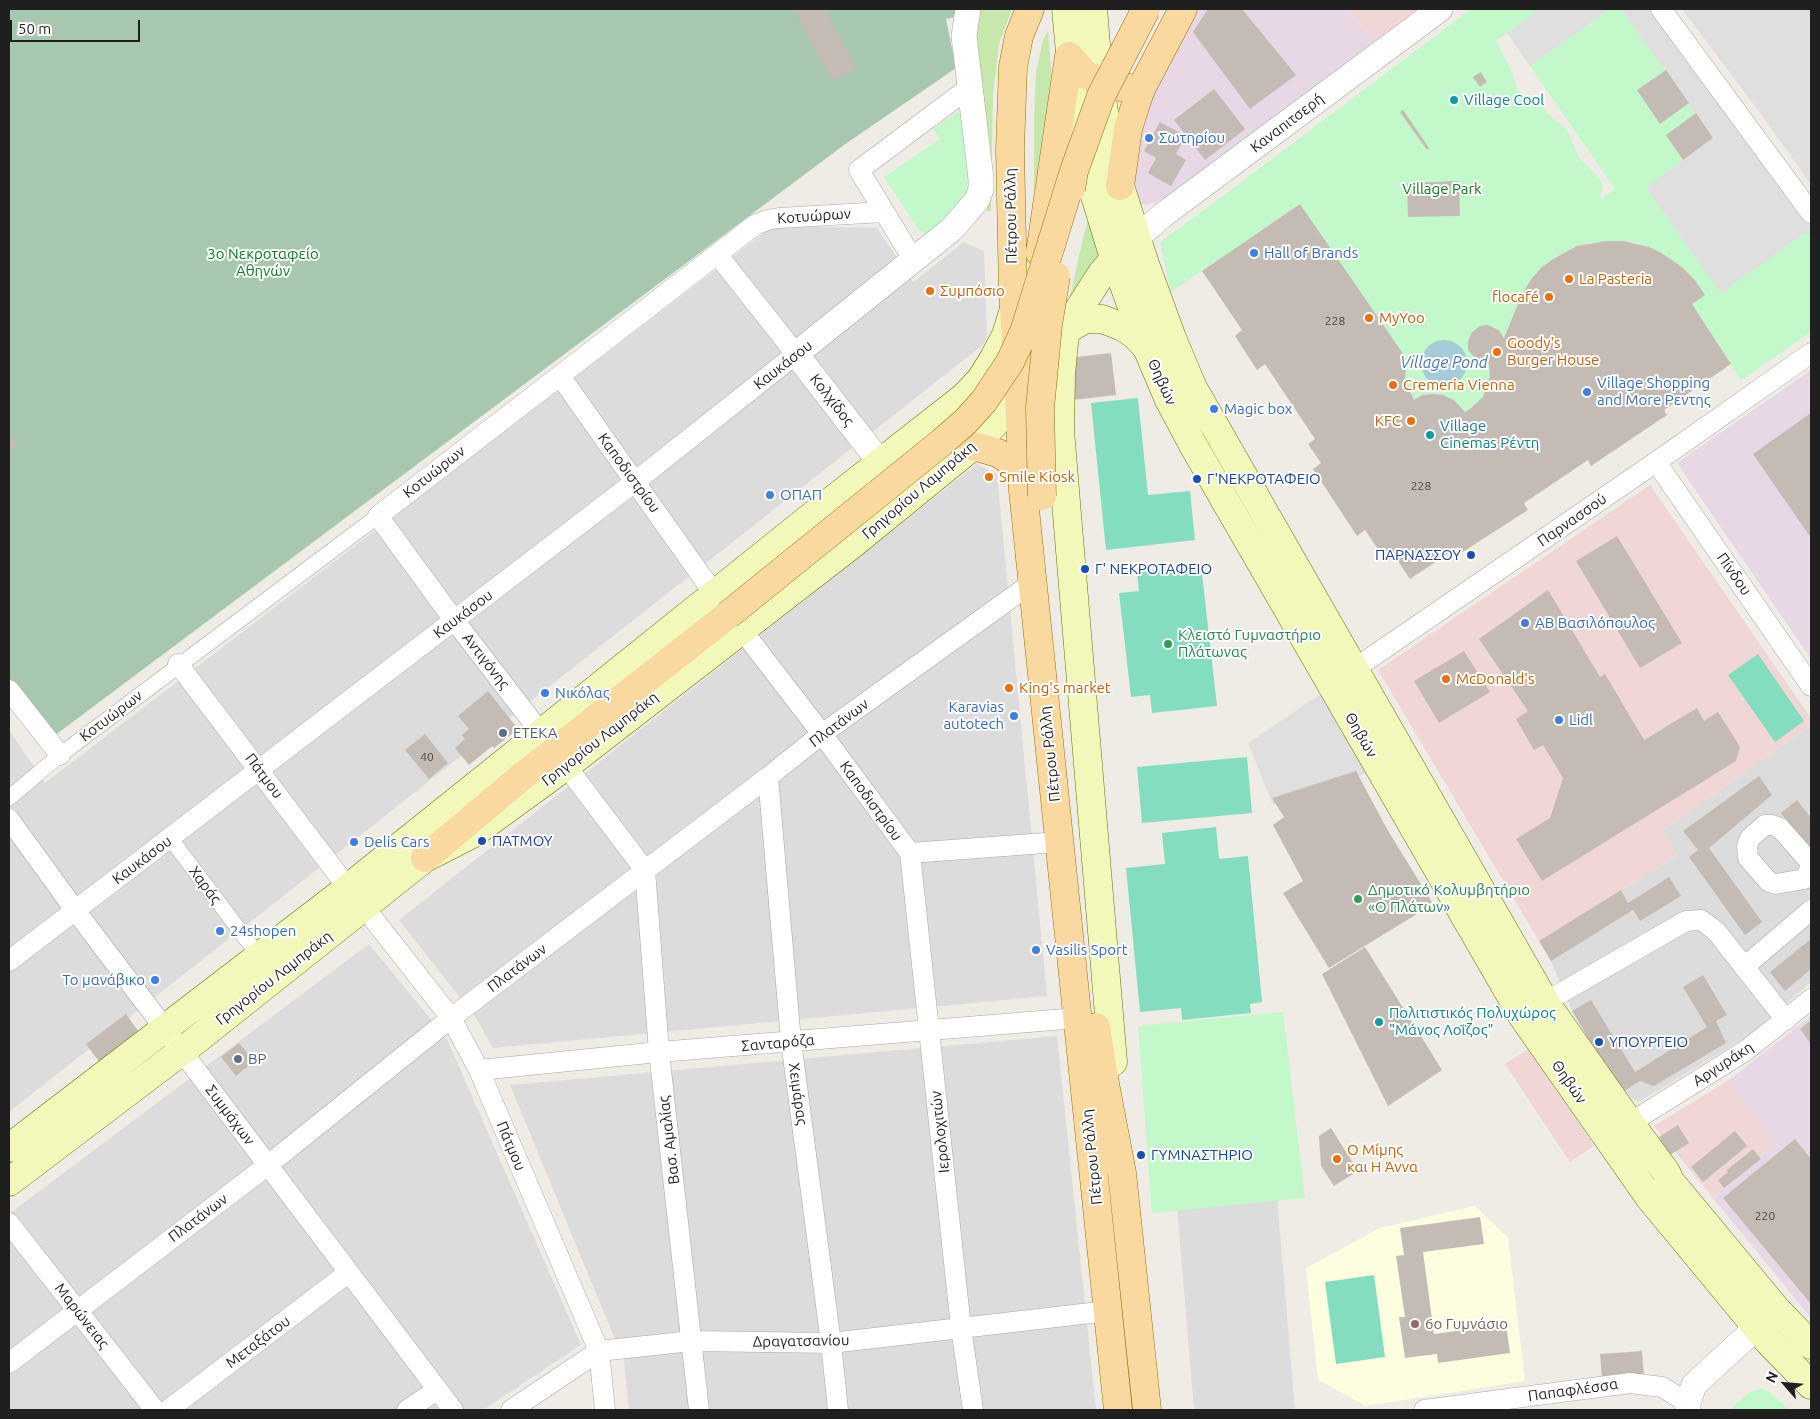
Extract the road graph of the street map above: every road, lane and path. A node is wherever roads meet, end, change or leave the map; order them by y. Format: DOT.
graph roads {
  1 [pos="968,9"];
  2 [pos="1030,9"];
  3 [pos="1066,9"];
  4 [pos="1093,9"];
  5 [pos="1146,9"];
  6 [pos="1183,9"];
  7 [pos="1440,9"];
  8 [pos="1661,9"];
  9 [pos="1069,56"];
  10 [pos="1099,81"];
  11 [pos="970,87"];
  12 [pos="1142,88"];
  13 [pos="1074,171"];
  14 [pos="1120,186"];
  15 [pos="884,212"];
  16 [pos="1811,213"];
  17 [pos="1136,239"];
  18 [pos="717,254"];
  19 [pos="1114,258"];
  20 [pos="914,261"];
  21 [pos="1013,300"];
  22 [pos="1065,331"];
  23 [pos="1147,348"];
  24 [pos="1811,353"];
  25 [pos="796,354"];
  26 [pos="560,376"];
  27 [pos="1019,394"];
  28 [pos="973,446"];
  29 [pos="880,462"];
  30 [pos="1656,462"];
  31 [pos="1021,468"];
  32 [pos="636,481"];
  33 [pos="908,499"];
  34 [pos="378,516"];
  35 [pos="1032,583"];
  36 [pos="729,613"];
  37 [pos="454,620"];
  38 [pos="178,664"];
  39 [pos="1354,669"];
  40 [pos="1331,684"];
  41 [pos="1811,686"];
  42 [pos="9,690"];
  43 [pos="541,733"];
  44 [pos="822,734"];
  45 [pos="60,755"];
  46 [pos="566,766"];
  47 [pos="259,770"];
  48 [pos="768,778"];
  49 [pos="9,798"];
  50 [pos="9,819"];
  51 [pos="170,838"];
  52 [pos="1059,842"];
  53 [pos="910,853"];
  54 [pos="426,858"];
  55 [pos="645,870"];
  56 [pos="356,897"];
  57 [pos="76,910"];
  58 [pos="1811,910"];
  59 [pos="259,956"];
  60 [pos="9,961"];
  61 [pos="1744,967"];
  62 [pos="1811,999"];
  63 [pos="1545,1002"];
  64 [pos="451,1018"];
  65 [pos="1078,1018"];
  66 [pos="1786,1020"];
  67 [pos="165,1029"];
  68 [pos="929,1030"];
  69 [pos="791,1042"];
  70 [pos="182,1051"];
  71 [pos="659,1052"];
  72 [pos="479,1070"];
  73 [pos="1630,1123"];
  74 [pos="9,1148"];
  75 [pos="268,1165"];
  76 [pos="1122,1173"];
  77 [pos="9,1182"];
  78 [pos="9,1223"];
  79 [pos="348,1273"];
  80 [pos="78,1310"];
  81 [pos="1108,1311"];
  82 [pos="1782,1315"];
  83 [pos="961,1328"];
  84 [pos="1762,1334"];
  85 [pos="692,1341"];
  86 [pos="831,1343"];
  87 [pos="1811,1345"];
  88 [pos="599,1351"];
  89 [pos="9,1363"];
  90 [pos="1811,1385"];
  91 [pos="437,1390"];
  92 [pos="1688,1407"];
  93 [pos="155,1410"];
  94 [pos="168,1410"];
  95 [pos="407,1410"];
  96 [pos="453,1410"];
  97 [pos="511,1410"];
  98 [pos="605,1410"];
  99 [pos="699,1410"];
  100 [pos="838,1410"];
  101 [pos="973,1410"];
  102 [pos="1118,1410"];
  103 [pos="1148,1410"];
  104 [pos="1424,1410"];
  1 -- 11 [label="street, Καυκάσου"];
  2 -- 21 [label="main road, Πέτρου Ράλλη"];
  3 -- 9 [label="main road, Θηβών"];
  4 -- 10 [label="main road, Θηβών"];
  5 -- 13 [label="main road, Πέτρου Ράλλη, bridge"];
  6 -- 12 [label="main road"];
  7 -- 17 [label="street, Καναπιτσερή"];
  8 -- 16 [label="street"];
  9 -- 10 [label="main road"];
  9 -- 19 [label="main road, Θηβών"];
  9 -- 27 [label="main road"];
  10 -- 12 [label="main road"];
  10 -- 14 [label="main road, Θηβών"];
  11 -- 15 [label="street"];
  11 -- 20 [label="street, Καυκάσου"];
  12 -- 14 [label="main road"];
  13 -- 36 [label="main road, bridge"];
  13 -- 76 [label="main road, Πέτρου Ράλλη, bridge"];
  14 -- 17 [label="main road, Θηβών"];
  15 -- 18 [label="street, Κοτυώρων"];
  15 -- 20 [label="street"];
  17 -- 19 [label="main road, Γρηγορίου Λαμπράκη"];
  17 -- 39 [label="main road, Θηβών"];
  18 -- 25 [label="street, Κολχίδος"];
  18 -- 26 [label="street, Κοτυώρων"];
  19 -- 22 [label="main road, Γρηγορίου Λαμπράκη"];
  19 -- 23 [label="main road, Θηβών"];
  20 -- 25 [label="street, Καυκάσου"];
  21 -- 27 [label="main road, Πέτρου Ράλλη"];
  21 -- 29 [label="main road, Γρηγορίου Λαμπράκη"];
  22 -- 23 [label="main road"];
  22 -- 27 [label="main road, Γρηγορίου Λαμπράκη"];
  22 -- 76 [label="main road, Πέτρου Ράλλη"];
  23 -- 40 [label="main road, Θηβών"];
  24 -- 30 [label="street, Παρνασσού"];
  25 -- 29 [label="street, Κολχίδος"];
  25 -- 32 [label="street, Καυκάσου"];
  26 -- 32 [label="street, Καποδιστρίου"];
  26 -- 34 [label="street, Κοτυώρων"];
  27 -- 28 [label="main road, Γρηγορίου Λαμπράκη"];
  27 -- 31 [label="main road, Πέτρου Ράλλη"];
  28 -- 31 [label="main road"];
  28 -- 33 [label="main road, Γρηγορίου Λαμπράκη"];
  29 -- 33 [label="street, Κολχίδος"];
  29 -- 36 [label="main road, Γρηγορίου Λαμπράκη"];
  30 -- 39 [label="street, Παρνασσού"];
  30 -- 41 [label="street, Πίνδου"];
  31 -- 35 [label="main road, Πέτρου Ράλλη"];
  32 -- 36 [label="street, Καποδιστρίου"];
  32 -- 37 [label="street, Καυκάσου"];
  33 -- 36 [label="main road, Γρηγορίου Λαμπράκη"];
  34 -- 37 [label="street, Αντιγόνης"];
  34 -- 38 [label="street, Κοτυώρων"];
  35 -- 44 [label="street, Πλατάνων"];
  35 -- 52 [label="main road, Πέτρου Ράλλη"];
  36 -- 43 [label="main road, Γρηγορίου Λαμπράκη"];
  36 -- 44 [label="street, Καποδιστρίου"];
  36 -- 46 [label="main road, Γρηγορίου Λαμπράκη"];
  36 -- 54 [label="main road"];
  37 -- 43 [label="street, Αντιγόνης"];
  37 -- 47 [label="street, Καυκάσου"];
  38 -- 45 [label="street, Κοτυώρων"];
  38 -- 47 [label="street, Πάτμου"];
  39 -- 40 [label="street, Παρνασσού"];
  39 -- 63 [label="main road, Θηβών"];
  40 -- 84 [label="main road, Θηβών"];
  42 -- 45 [label="street"];
  43 -- 56 [label="main road, Γρηγορίου Λαμπράκη"];
  44 -- 48 [label="street, Πλατάνων"];
  44 -- 53 [label="street, Καποδιστρίου"];
  45 -- 49 [label="street, Κοτυώρων"];
  46 -- 54 [label="main road, Γρηγορίου Λαμπράκη"];
  46 -- 55 [label="street"];
  47 -- 51 [label="street, Καυκάσου"];
  47 -- 56 [label="street, Πάτμου"];
  48 -- 55 [label="street, Πλατάνων"];
  48 -- 69 [label="street, Χειμάρας"];
  50 -- 57 [label="street, Συμμάχων"];
  51 -- 57 [label="street, Καυκάσου"];
  51 -- 59 [label="street, Χαράς"];
  52 -- 53 [label="street, Καποδιστρίου"];
  52 -- 65 [label="main road, Πέτρου Ράλλη"];
  53 -- 68 [label="street, Ιερολοχιτών"];
  54 -- 56 [label="main road, Γρηγορίου Λαμπράκη"];
  55 -- 64 [label="street, Πλατάνων"];
  55 -- 71 [label="street, Βασ. Αμαλίας"];
  56 -- 59 [label="main road, Γρηγορίου Λαμπράκη"];
  56 -- 64 [label="street, Πάτμου"];
  56 -- 70 [label="main road, Γρηγορίου Λαμπράκη"];
  57 -- 60 [label="street, Καυκάσου"];
  57 -- 67 [label="street, Συμμάχων"];
  58 -- 61 [label="street"];
  59 -- 67 [label="main road, Γρηγορίου Λαμπράκη"];
  61 -- 63 [label="street"];
  61 -- 66 [label="street"];
  62 -- 66 [label="street, Αργυράκη"];
  63 -- 73 [label="main road, Θηβών"];
  64 -- 72 [label="street, Πάτμου"];
  64 -- 75 [label="street, Πλατάνων"];
  65 -- 68 [label="street, Σανταρόζα"];
  65 -- 81 [label="main road, Πέτρου Ράλλη"];
  66 -- 73 [label="street, Αργυράκη"];
  67 -- 70 [label="street, Συμμάχων"];
  67 -- 74 [label="main road, Γρηγορίου Λαμπράκη"];
  68 -- 69 [label="street, Σανταρόζα"];
  68 -- 83 [label="street, Ιερολοχιτών"];
  69 -- 71 [label="street, Σανταρόζα"];
  69 -- 86 [label="street, Χειμάρας"];
  70 -- 75 [label="street, Συμμάχων"];
  70 -- 77 [label="main road, Γρηγορίου Λαμπράκη"];
  71 -- 72 [label="street, Σανταρόζα"];
  71 -- 85 [label="street, Βασ. Αμαλίας"];
  72 -- 88 [label="street, Πάτμου"];
  73 -- 82 [label="main road, Θηβών"];
  75 -- 79 [label="street, Συμμάχων"];
  75 -- 80 [label="street, Πλατάνων"];
  76 -- 103 [label="main road, Πέτρου Ράλλη"];
  78 -- 80 [label="street, Μαρώνειας"];
  79 -- 91 [label="street, Συμμάχων"];
  79 -- 94 [label="street, Μεταξάτου"];
  80 -- 89 [label="street, Πλατάνων"];
  80 -- 93 [label="street, Μαρώνειας"];
  81 -- 83 [label="street, Δραγατσανίου"];
  81 -- 102 [label="main road, Πέτρου Ράλλη"];
  82 -- 84 [label="street"];
  82 -- 87 [label="main road, Θηβών"];
  83 -- 86 [label="street, Δραγατσανίου"];
  83 -- 101 [label="street, Ιερολοχιτών"];
  84 -- 90 [label="main road, Θηβών"];
  84 -- 92 [label="street"];
  85 -- 86 [label="street, Δραγατσανίου"];
  85 -- 88 [label="street, Δραγατσανίου"];
  85 -- 99 [label="street, Βασ. Αμαλίας"];
  86 -- 100 [label="street, Χειμάρας"];
  88 -- 97 [label="street, Δραγατσανίου"];
  88 -- 98 [label="street, Πάτμου"];
  91 -- 95 [label="street"];
  91 -- 96 [label="street, Συμμάχων"];
  92 -- 104 [label="street, Παπαφλέσσα"];
}
